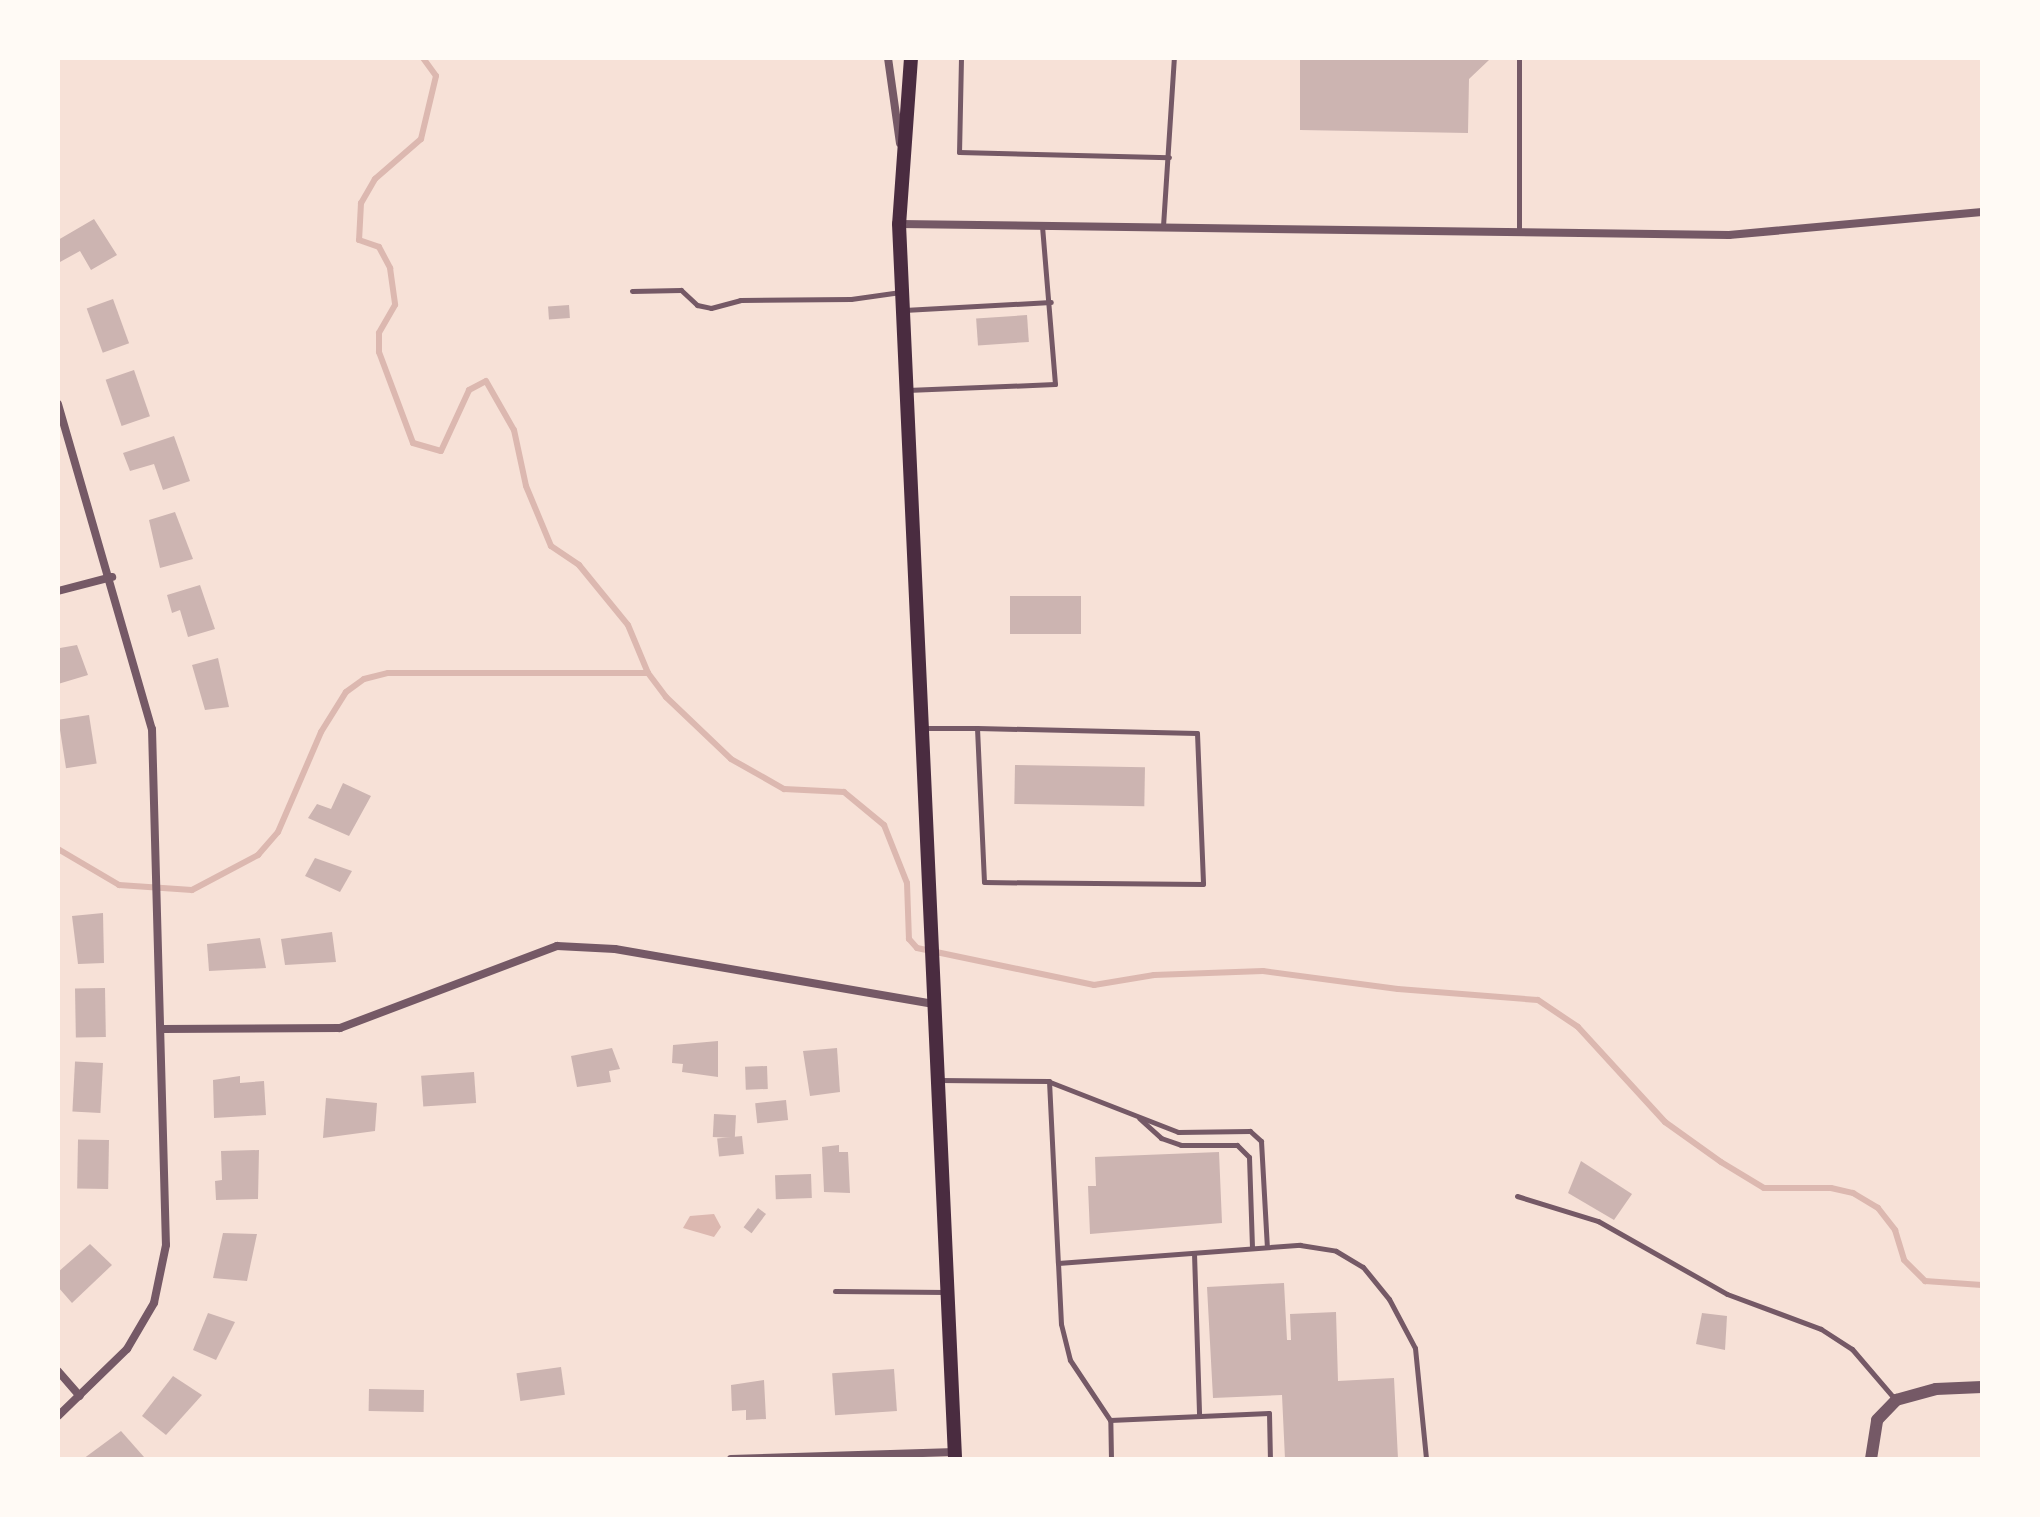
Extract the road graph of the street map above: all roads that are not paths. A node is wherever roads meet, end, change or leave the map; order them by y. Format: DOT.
graph roads {
  1 [pos="888,58"];
  2 [pos="911,58"];
  3 [pos="961,58"];
  4 [pos="1174,58"];
  5 [pos="1519,58"];
  6 [pos="901,152"];
  7 [pos="1169,157"];
  8 [pos="1982,212"];
  9 [pos="899,224"];
  10 [pos="1042,225"];
  11 [pos="1163,226"];
  12 [pos="1519,230"];
  13 [pos="632,291"];
  14 [pos="902,292"];
  15 [pos="1051,302"];
  16 [pos="903,310"];
  17 [pos="906,390"];
  18 [pos="58,404"];
  19 [pos="112,577"];
  20 [pos="58,591"];
  21 [pos="921,728"];
  22 [pos="977,728"];
  23 [pos="932,1004"];
  24 [pos="162,1029"];
  25 [pos="936,1080"];
  26 [pos="1049,1081"];
  27 [pos="1136,1116"];
  28 [pos="1517,1196"];
  29 [pos="1267,1247"];
  30 [pos="1252,1248"];
  31 [pos="1194,1253"];
  32 [pos="1058,1263"];
  33 [pos="835,1291"];
  34 [pos="947,1292"];
  35 [pos="58,1371"];
  36 [pos="1982,1387"];
  37 [pos="80,1396"];
  38 [pos="1896,1400"];
  39 [pos="58,1416"];
  40 [pos="1199,1416"];
  41 [pos="1110,1420"];
  42 [pos="955,1455"];
  43 [pos="731,1459"];
  44 [pos="1111,1459"];
  45 [pos="1270,1459"];
  46 [pos="1426,1459"];
  47 [pos="1871,1459"];
  1 -- 6 [label="street"];
  2 -- 6 [label="main road"];
  3 -- 7 [label="lane"];
  4 -- 7 [label="lane"];
  5 -- 12 [label="lane"];
  6 -- 9 [label="main road"];
  7 -- 11 [label="lane"];
  8 -- 12 [label="street"];
  9 -- 10 [label="street"];
  9 -- 14 [label="main road"];
  10 -- 11 [label="street"];
  10 -- 15 [label="lane"];
  11 -- 12 [label="street"];
  13 -- 14 [label="lane"];
  14 -- 16 [label="main road"];
  15 -- 16 [label="lane"];
  15 -- 17 [label="lane"];
  16 -- 17 [label="main road"];
  17 -- 21 [label="main road"];
  18 -- 19 [label="street"];
  19 -- 20 [label="street"];
  19 -- 24 [label="street"];
  21 -- 22 [label="lane"];
  21 -- 23 [label="main road"];
  22 -- 22 [label="lane"];
  23 -- 24 [label="street"];
  23 -- 25 [label="main road"];
  24 -- 37 [label="street"];
  25 -- 26 [label="lane"];
  25 -- 34 [label="main road"];
  26 -- 27 [label="lane"];
  26 -- 32 [label="lane"];
  27 -- 29 [label="lane"];
  27 -- 30 [label="lane"];
  28 -- 38 [label="lane"];
  29 -- 30 [label="lane"];
  29 -- 46 [label="lane"];
  30 -- 31 [label="lane"];
  31 -- 32 [label="lane"];
  31 -- 40 [label="lane"];
  32 -- 41 [label="lane"];
  33 -- 34 [label="lane"];
  34 -- 42 [label="main road"];
  35 -- 37 [label="street"];
  36 -- 38 [label="street"];
  37 -- 39 [label="street"];
  38 -- 47 [label="street"];
  40 -- 41 [label="lane"];
  40 -- 45 [label="lane"];
  41 -- 44 [label="lane"];
  42 -- 43 [label="street"];
}
